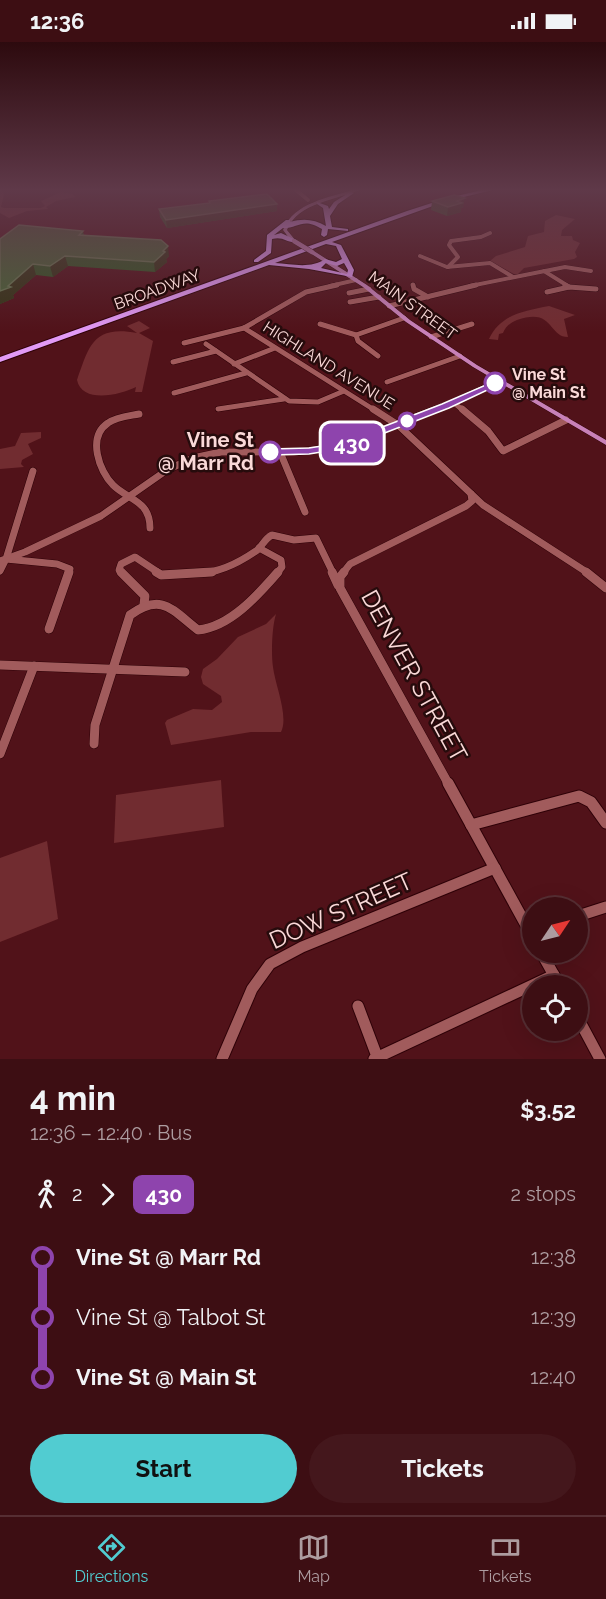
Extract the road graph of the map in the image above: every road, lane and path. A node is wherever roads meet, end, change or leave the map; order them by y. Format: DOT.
graph roads {
  1 [pos="272,236"];
  2 [pos="277,236"];
  3 [pos="285,236"];
  4 [pos="289,236"];
  5 [pos="323,236"];
  6 [pos="330,236"];
  7 [pos="338,236"];
  8 [pos="340,236"];
  9 [pos="484,236"];
  10 [pos="269,239"];
  11 [pos="322,240"];
  12 [pos="294,241"];
  13 [pos="338,245"];
  14 [pos="270,247"];
  15 [pos="288,253"];
  16 [pos="420,256"];
  17 [pos="325,261"];
  18 [pos="346,261"];
  19 [pos="290,264"];
  20 [pos="252,266"];
  21 [pos="309,267"];
  22 [pos="446,269"];
  23 [pos="544,271"];
  24 [pos="591,271"];
  25 [pos="513,277"];
  26 [pos="353,278"];
  27 [pos="413,284"];
  28 [pos="570,287"];
  29 [pos="369,289"];
  30 [pos="596,289"];
  31 [pos="547,292"];
  32 [pos="349,293"];
  33 [pos="379,297"];
  34 [pos="428,297"];
  35 [pos="350,302"];
  36 [pos="389,306"];
  37 [pos="404,318"];
  38 [pos="320,324"];
  39 [pos="471,324"];
  40 [pos="244,328"];
  41 [pos="356,335"];
  42 [pos="431,337"];
  43 [pos="184,343"];
  44 [pos="206,344"];
  45 [pos="275,348"];
  46 [pos="216,351"];
  47 [pos="0,353"];
  48 [pos="378,356"];
  49 [pos="460,356"];
  50 [pos="0,360"];
  51 [pos="173,362"];
  52 [pos="234,364"];
  53 [pos="246,373"];
  54 [pos="499,381"];
  55 [pos="387,382"];
  56 [pos="344,391"];
  57 [pos="174,393"];
  58 [pos="284,399"];
  59 [pos="454,403"];
  60 [pos="218,409"];
  61 [pos="139,414"];
  62 [pos="566,420"];
  63 [pos="398,425"];
  64 [pos="606,443"];
  65 [pos="280,452"];
  66 [pos="33,471"];
  67 [pos="471,494"];
  68 [pos="133,495"];
  69 [pos="305,512"];
  70 [pos="150,528"];
  71 [pos="259,548"];
  72 [pos="3,560"];
  73 [pos="0,572"];
  74 [pos="606,588"];
  75 [pos="342,592"];
  76 [pos="144,604"];
  77 [pos="49,629"];
  78 [pos="0,665"];
  79 [pos="34,666"];
  80 [pos="112,669"];
  81 [pos="185,672"];
  82 [pos="94,744"];
  83 [pos="0,754"];
  84 [pos="606,823"];
  85 [pos="471,825"];
  86 [pos="495,868"];
  87 [pos="606,907"];
  88 [pos="588,913"];
  89 [pos="522,915"];
  90 [pos="522,995"];
  91 [pos="358,1006"];
  92 [pos="588,1034"];
  93 [pos="602,1057"];
  94 [pos="222,1059"];
  95 [pos="376,1059"];
  1 -- 10 [label="highway"];
  2 -- 10 [label="highway"];
  3 -- 12 [label="highway"];
  4 -- 12 [label="main road, MAIN STREET"];
  5 -- 11 [label="highway"];
  6 -- 11 [label="highway, BROADWAY"];
  7 -- 11 [label="highway, BROADWAY"];
  8 -- 13 [label="highway"];
  9 -- 22 [label="street"];
  10 -- 14 [label="highway"];
  11 -- 13 [label="highway"];
  11 -- 15 [label="highway, BROADWAY"];
  12 -- 17 [label="main road, MAIN STREET, bridge"];
  13 -- 18 [label="highway"];
  14 -- 15 [label="highway"];
  14 -- 20 [label="highway"];
  15 -- 19 [label="highway"];
  15 -- 20 [label="highway, BROADWAY"];
  16 -- 22 [label="street"];
  17 -- 18 [label="highway"];
  17 -- 21 [label="highway"];
  17 -- 26 [label="main road, MAIN STREET"];
  18 -- 26 [label="highway"];
  19 -- 20 [label="highway"];
  19 -- 21 [label="highway"];
  20 -- 47 [label="highway, BROADWAY"];
  20 -- 50 [label="highway, BROADWAY"];
  21 -- 26 [label="highway"];
  22 -- 25 [label="street"];
  23 -- 24 [label="street"];
  23 -- 25 [label="street"];
  23 -- 28 [label="street"];
  25 -- 34 [label="street"];
  26 -- 29 [label="main road, MAIN STREET"];
  26 -- 40 [label="street"];
  27 -- 34 [label="street"];
  28 -- 30 [label="street"];
  28 -- 31 [label="street"];
  29 -- 32 [label="street"];
  29 -- 33 [label="main road, MAIN STREET"];
  33 -- 35 [label="street"];
  33 -- 36 [label="main road, MAIN STREET"];
  34 -- 36 [label="street"];
  36 -- 37 [label="main road, MAIN STREET"];
  37 -- 41 [label="street"];
  37 -- 42 [label="main road, MAIN STREET"];
  38 -- 41 [label="street"];
  39 -- 42 [label="street"];
  40 -- 43 [label="street"];
  40 -- 45 [label="street, HIGHLAND AVENUE"];
  41 -- 48 [label="street"];
  42 -- 49 [label="main road, MAIN STREET"];
  44 -- 46 [label="street"];
  45 -- 52 [label="street"];
  45 -- 56 [label="street, HIGHLAND AVENUE"];
  46 -- 51 [label="street"];
  46 -- 52 [label="street"];
  49 -- 54 [label="main road, MAIN STREET"];
  49 -- 55 [label="street"];
  52 -- 53 [label="street"];
  53 -- 57 [label="street"];
  53 -- 58 [label="street"];
  54 -- 59 [label="street"];
  54 -- 62 [label="main road, MAIN STREET"];
  56 -- 58 [label="street"];
  56 -- 63 [label="street, HIGHLAND AVENUE"];
  58 -- 60 [label="street"];
  59 -- 62 [label="street"];
  59 -- 63 [label="street"];
  61 -- 68 [label="street"];
  62 -- 64 [label="main road, MAIN STREET"];
  63 -- 65 [label="street"];
  63 -- 67 [label="street, HIGHLAND AVENUE"];
  65 -- 68 [label="street"];
  65 -- 69 [label="street"];
  66 -- 72 [label="street"];
  67 -- 74 [label="street, HIGHLAND AVENUE"];
  67 -- 75 [label="street, DENVER STREET"];
  68 -- 70 [label="street"];
  68 -- 72 [label="street"];
  71 -- 75 [label="street"];
  71 -- 76 [label="street"];
  71 -- 76 [label="street"];
  72 -- 73 [label="street"];
  72 -- 77 [label="street"];
  75 -- 85 [label="street, DENVER STREET"];
  76 -- 80 [label="street"];
  78 -- 79 [label="street"];
  79 -- 80 [label="street"];
  79 -- 83 [label="street"];
  80 -- 81 [label="street"];
  80 -- 82 [label="street"];
  84 -- 85 [label="street"];
  85 -- 86 [label="street, DENVER STREET"];
  86 -- 89 [label="street, DENVER STREET"];
  86 -- 94 [label="street, DOW STREET"];
  87 -- 88 [label="street"];
  90 -- 95 [label="street"];
  91 -- 95 [label="street"];
  92 -- 93 [label="street"];
}
